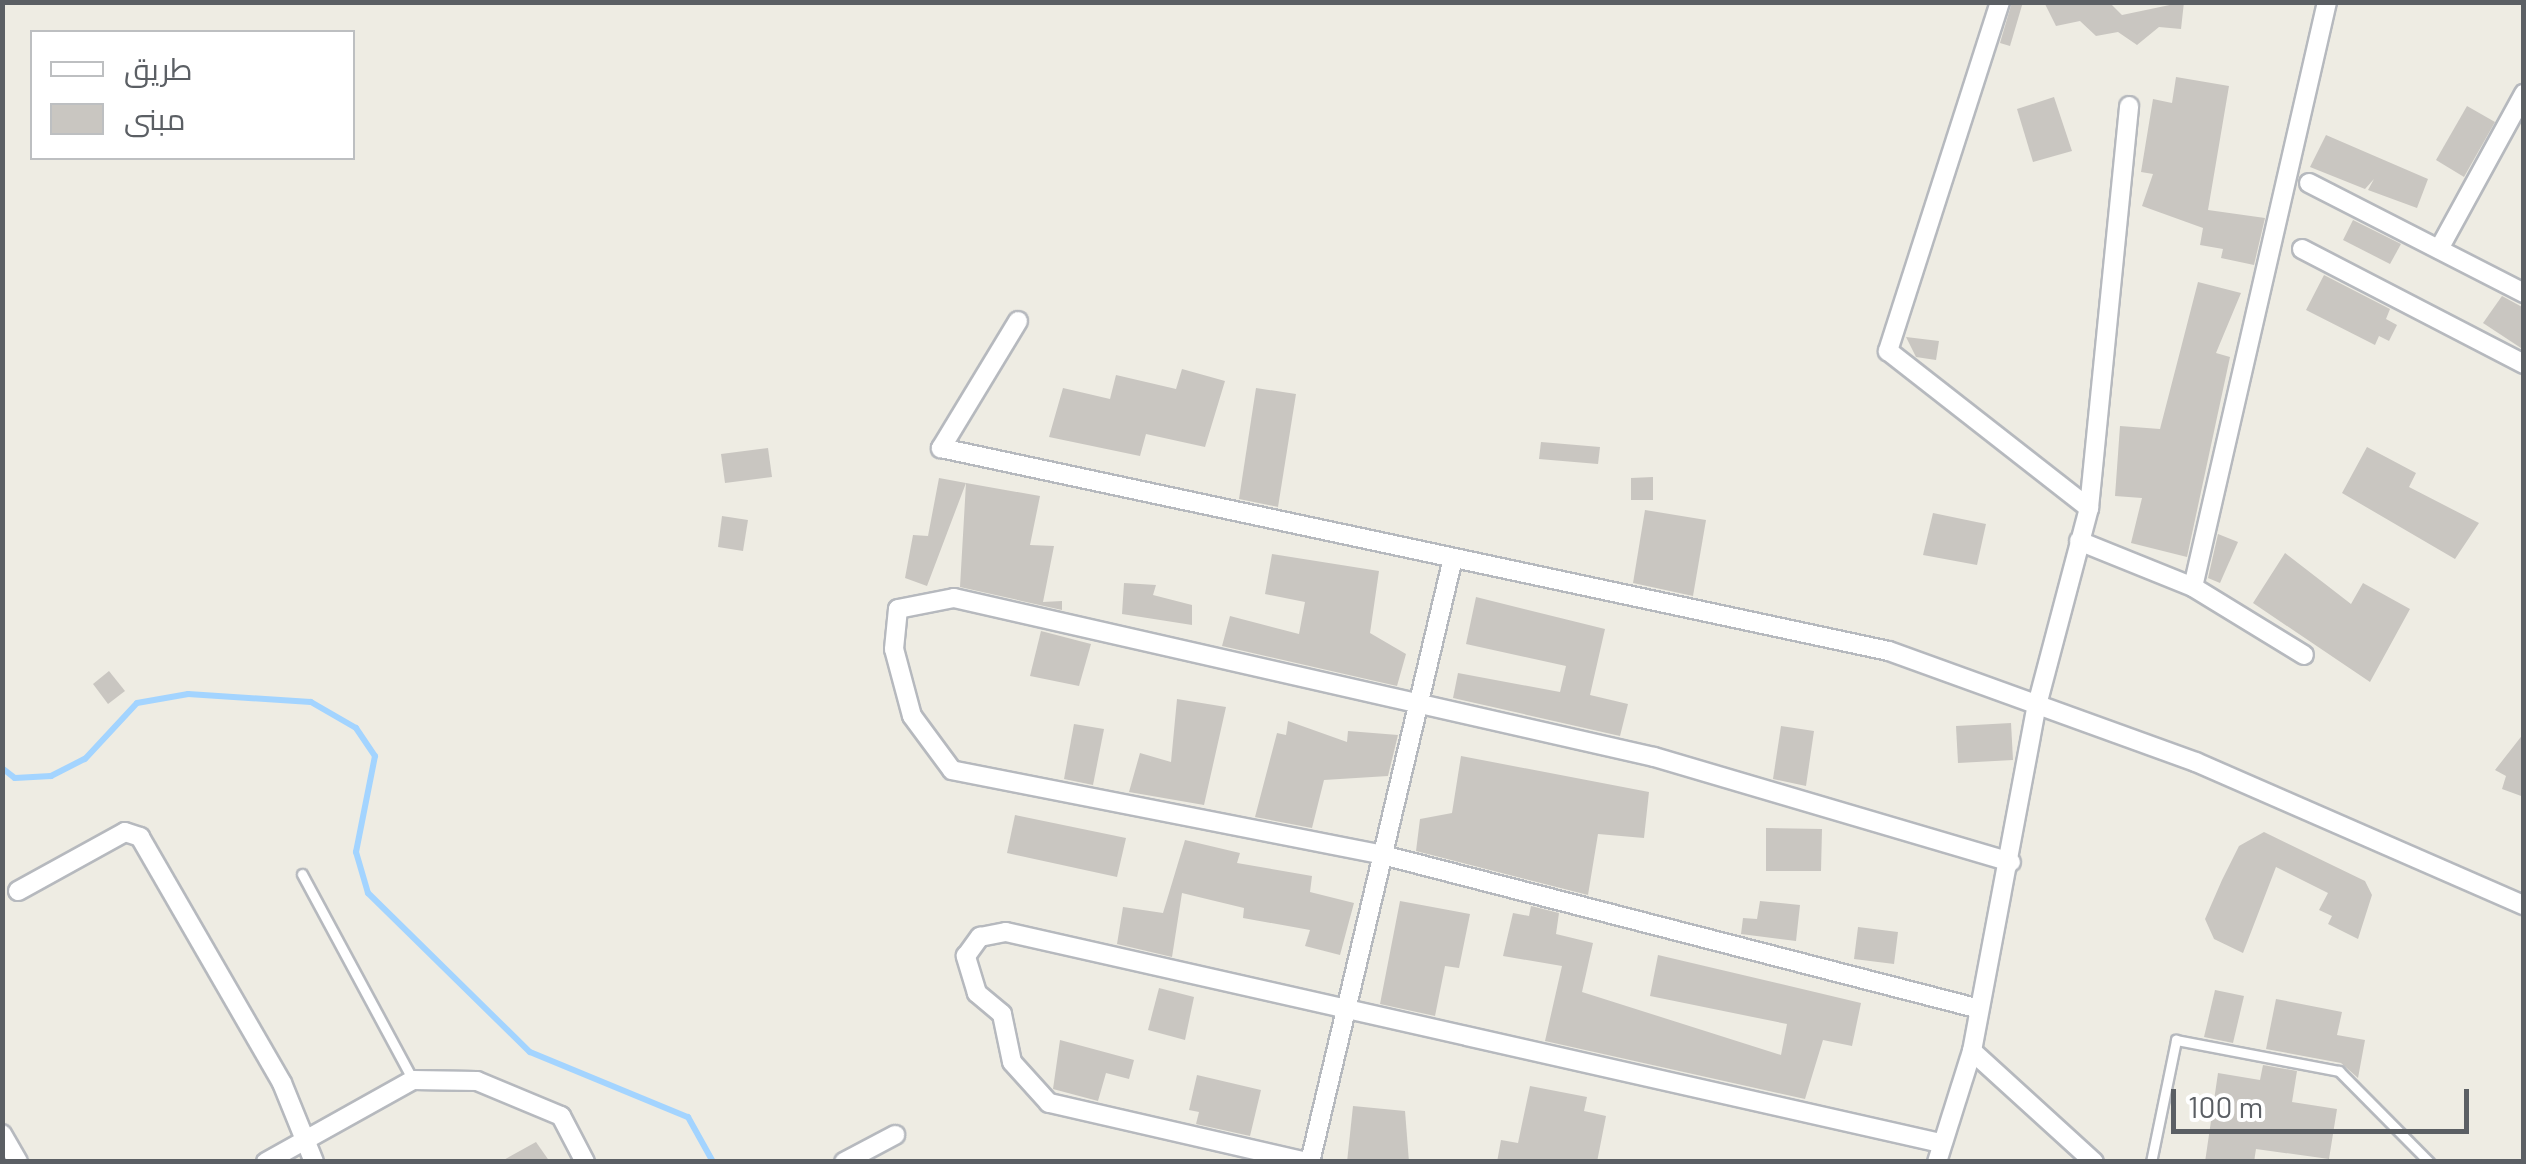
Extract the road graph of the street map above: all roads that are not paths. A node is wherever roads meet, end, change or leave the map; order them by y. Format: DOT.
graph roads {
  1 [pos="2000,2"];
  2 [pos="2327,2"];
  3 [pos="2524,94"];
  4 [pos="2129,106"];
  5 [pos="2309,183"];
  6 [pos="2439,249"];
  7 [pos="2302,250"];
  8 [pos="2524,293"];
  9 [pos="1018,321"];
  10 [pos="2524,364"];
  11 [pos="2089,508"];
  12 [pos="2079,540"];
  13 [pos="1452,562"];
  14 [pos="2193,587"];
  15 [pos="2304,655"];
  16 [pos="1412,704"];
  17 [pos="2037,705"];
  18 [pos="1379,854"];
  19 [pos="2011,862"];
  20 [pos="302,874"];
  21 [pos="18,890"];
  22 [pos="2524,904"];
  23 [pos="1976,1008"];
  24 [pos="1344,1010"];
  25 [pos="1972,1051"];
  26 [pos="412,1080"];
  27 [pos="2,1134"];
  28 [pos="895,1135"];
  29 [pos="300,1136"];
  30 [pos="1939,1152"];
  31 [pos="845,1161"];
  32 [pos="18,1162"];
  33 [pos="266,1162"];
  34 [pos="314,1162"];
  35 [pos="585,1162"];
  36 [pos="1308,1162"];
  37 [pos="2094,1162"];
  38 [pos="2150,1162"];
  39 [pos="2429,1162"];
  1 -- 11 [label="street"];
  2 -- 14 [label="street"];
  3 -- 6 [label="street"];
  4 -- 11 [label="street"];
  5 -- 6 [label="street"];
  6 -- 8 [label="street"];
  7 -- 10 [label="street"];
  9 -- 13 [label="street"];
  11 -- 12 [label="street"];
  12 -- 14 [label="street"];
  12 -- 17 [label="street"];
  13 -- 16 [label="street"];
  13 -- 17 [label="street"];
  14 -- 15 [label="street"];
  16 -- 18 [label="street"];
  16 -- 18 [label="street"];
  16 -- 19 [label="street"];
  17 -- 19 [label="street"];
  17 -- 22 [label="street"];
  18 -- 23 [label="street"];
  18 -- 24 [label="street"];
  19 -- 23 [label="street"];
  20 -- 26 [label="lane"];
  21 -- 29 [label="street"];
  23 -- 25 [label="street"];
  24 -- 30 [label="street"];
  24 -- 36 [label="street"];
  24 -- 36 [label="street"];
  25 -- 30 [label="street"];
  25 -- 37 [label="street"];
  26 -- 29 [label="street"];
  26 -- 35 [label="street"];
  27 -- 32 [label="street"];
  28 -- 31 [label="street"];
  29 -- 33 [label="street"];
  29 -- 34 [label="street"];
  38 -- 39 [label="lane"];
}
